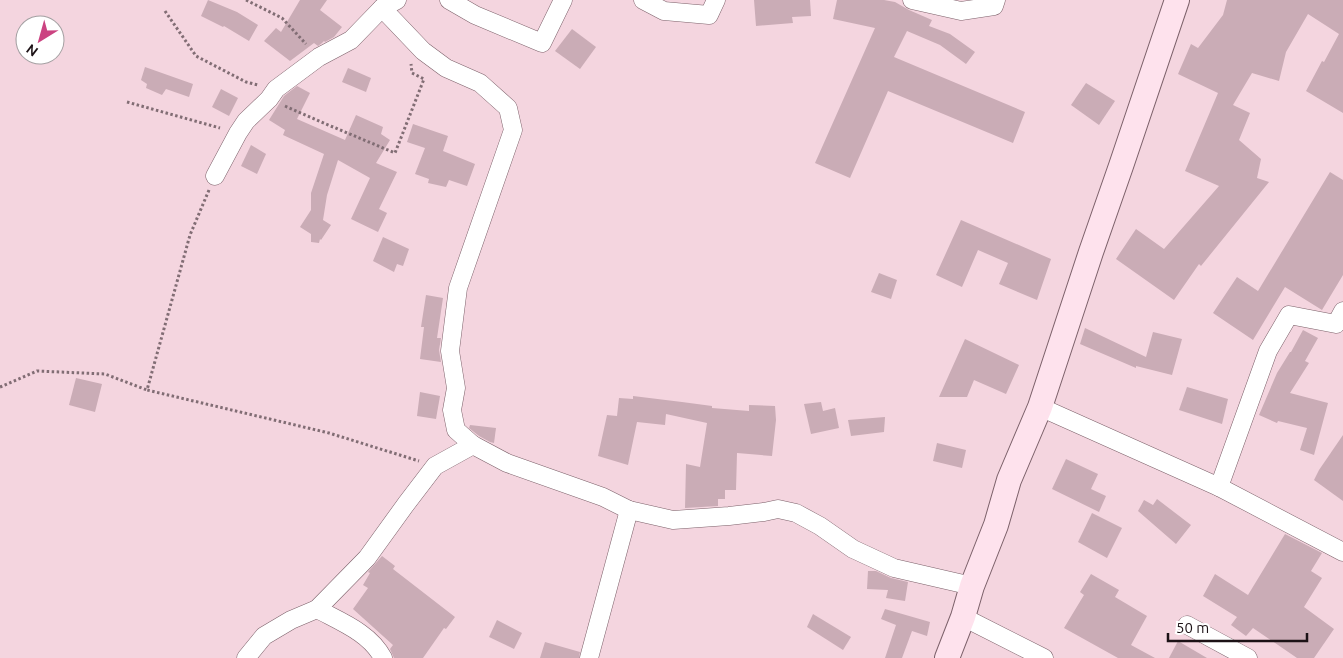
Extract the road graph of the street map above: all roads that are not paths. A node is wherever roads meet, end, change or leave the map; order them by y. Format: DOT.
graph roads {
  1 [pos="397,0"];
  2 [pos="449,0"];
  3 [pos="563,0"];
  4 [pos="643,0"];
  5 [pos="716,0"];
  6 [pos="912,0"];
  7 [pos="996,0"];
  8 [pos="1176,0"];
  9 [pos="382,8"];
  10 [pos="215,176"];
  11 [pos="1343,311"];
  12 [pos="1040,407"];
  13 [pos="473,446"];
  14 [pos="1218,487"];
  15 [pos="629,510"];
  16 [pos="1343,552"];
  17 [pos="972,586"];
  18 [pos="317,609"];
  19 [pos="963,616"];
  20 [pos="1187,625"];
  21 [pos="246,658"];
  22 [pos="383,658"];
  23 [pos="590,658"];
  24 [pos="947,658"];
  25 [pos="1044,658"];
  26 [pos="1248,658"];
  1 -- 9 [label="street"];
  2 -- 3 [label="street"];
  4 -- 5 [label="street"];
  6 -- 7 [label="street"];
  8 -- 12 [label="main road"];
  9 -- 10 [label="street"];
  9 -- 13 [label="street"];
  11 -- 14 [label="street"];
  12 -- 14 [label="street"];
  12 -- 17 [label="main road"];
  13 -- 15 [label="street"];
  13 -- 18 [label="street"];
  14 -- 16 [label="street"];
  15 -- 17 [label="street"];
  15 -- 23 [label="street"];
  17 -- 19 [label="main road"];
  18 -- 21 [label="street"];
  18 -- 22 [label="street"];
  19 -- 24 [label="main road"];
  19 -- 25 [label="street"];
  20 -- 26 [label="street"];
}
